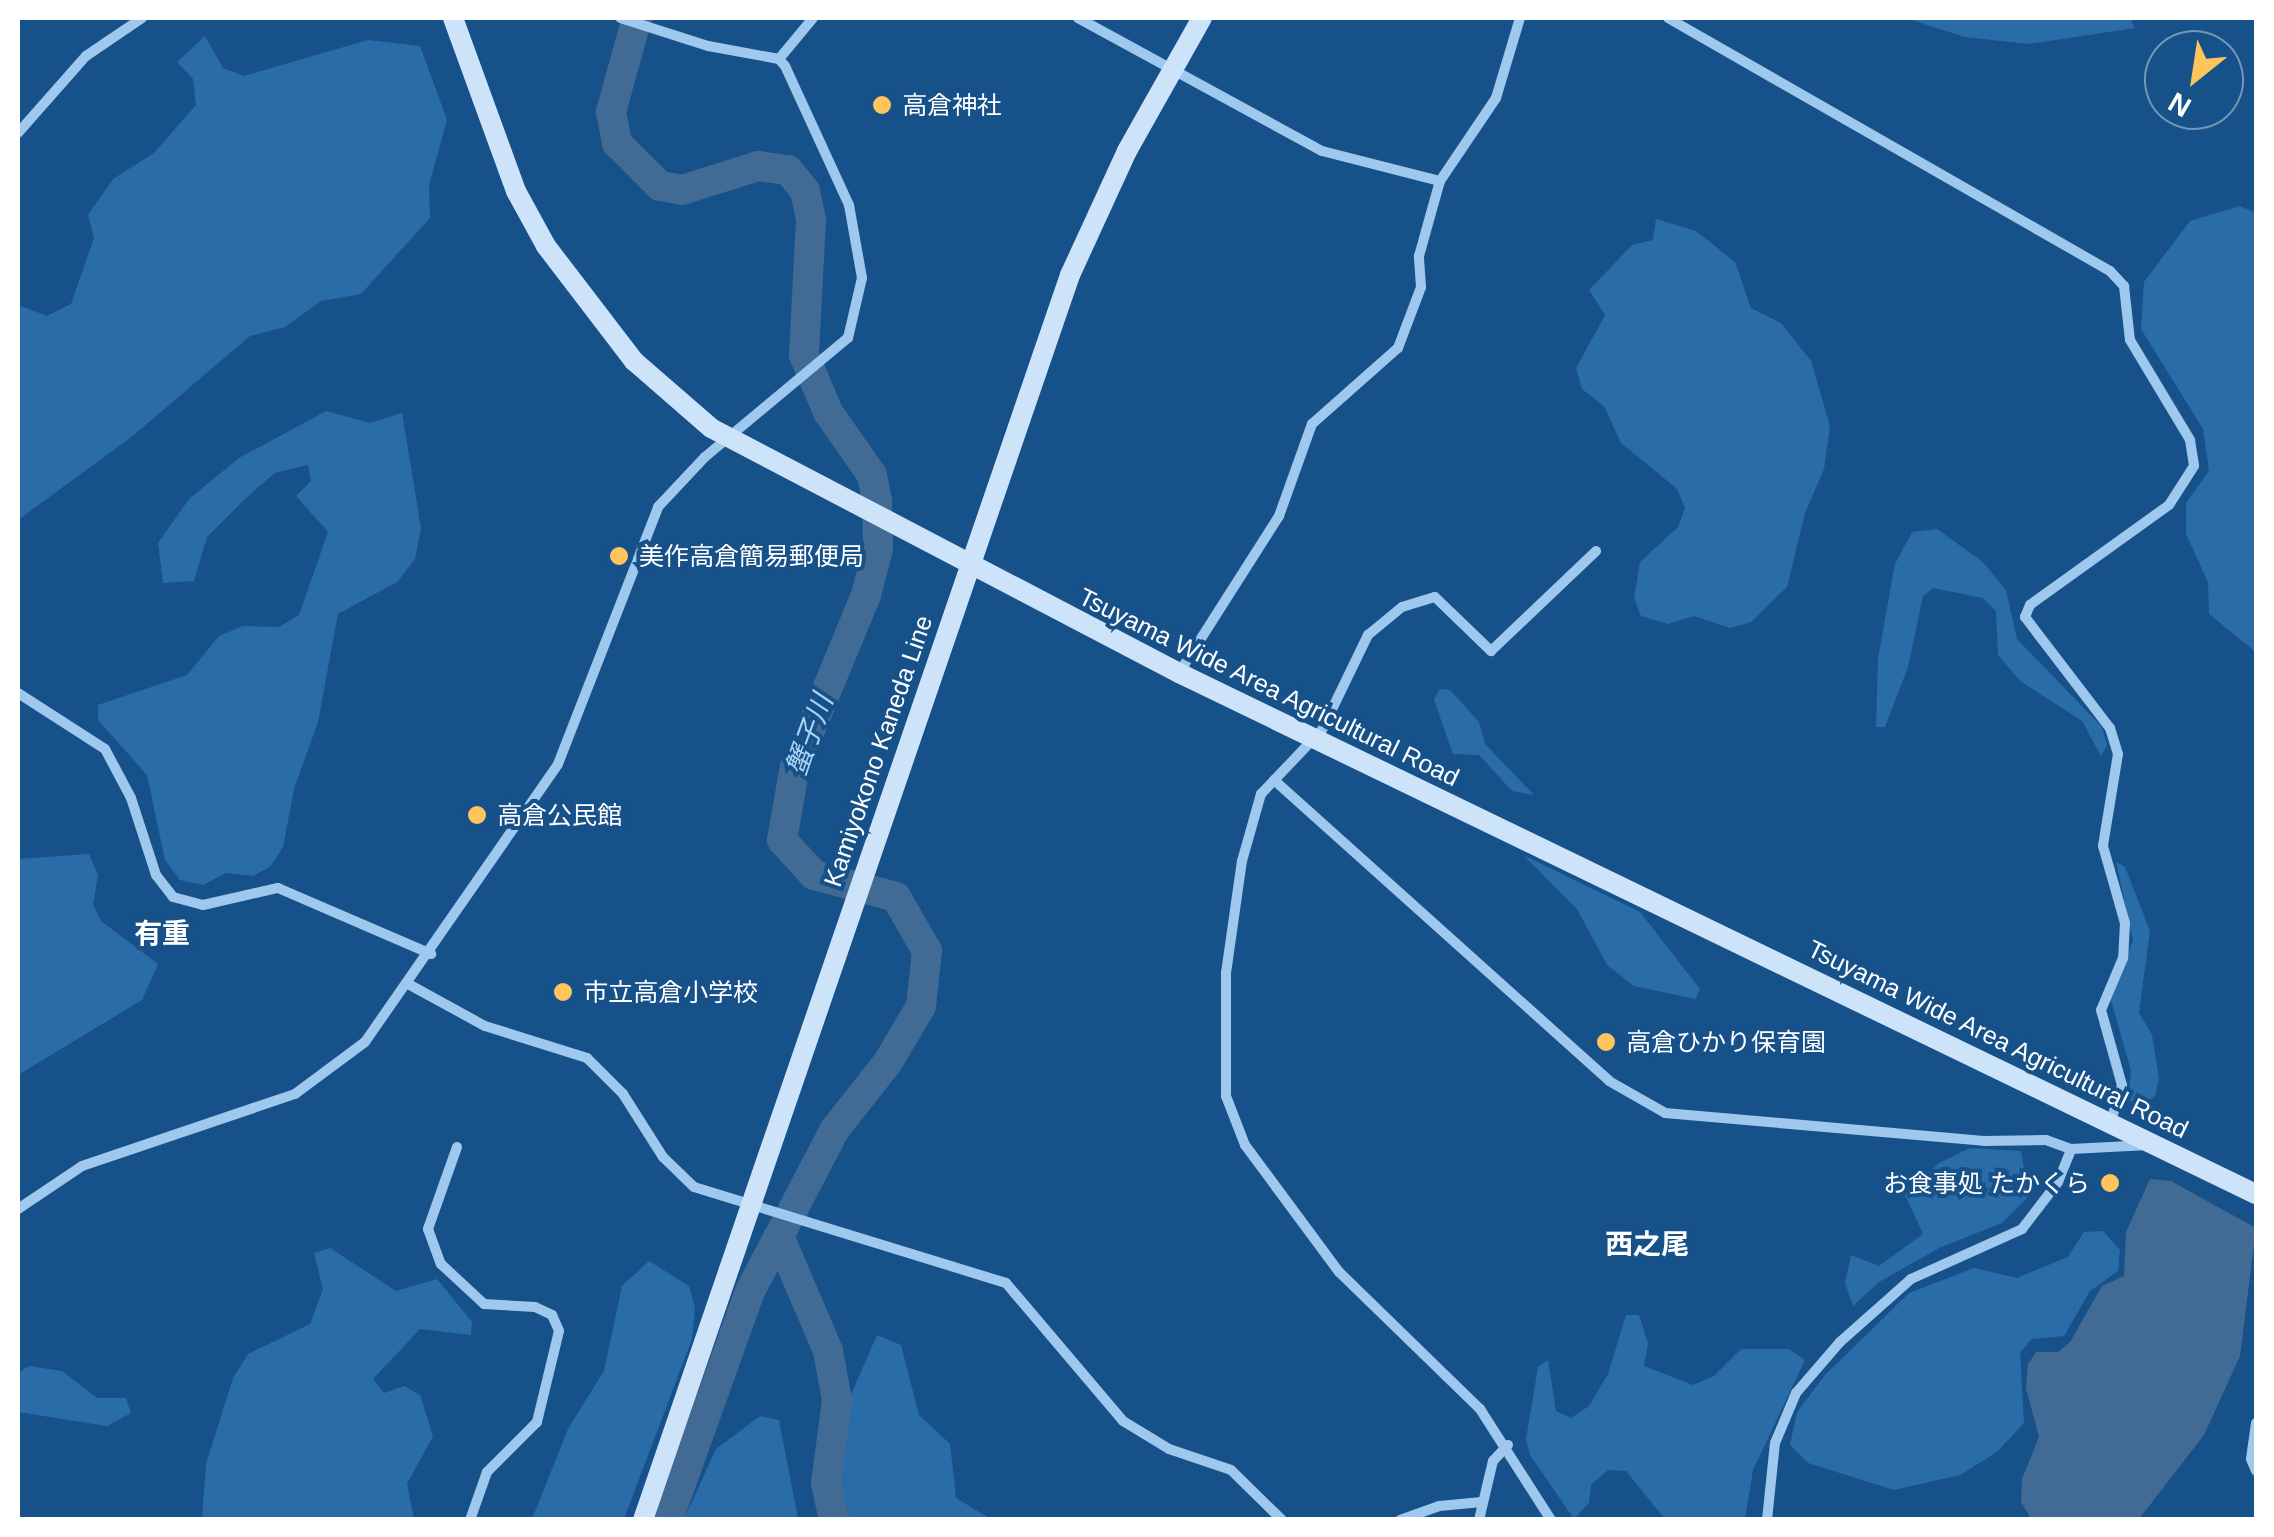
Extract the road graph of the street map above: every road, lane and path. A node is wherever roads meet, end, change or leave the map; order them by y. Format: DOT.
graph roads {
  1 [pos="142,18"];
  2 [pos="452,18"];
  3 [pos="812,18"];
  4 [pos="1078,18"];
  5 [pos="1202,18"];
  6 [pos="1520,18"];
  7 [pos="1668,18"];
  8 [pos="623,19"];
  9 [pos="779,59"];
  10 [pos="1173,67"];
  11 [pos="18,133"];
  12 [pos="1440,181"];
  13 [pos="731,440"];
  14 [pos="1596,551"];
  15 [pos="969,568"];
  16 [pos="1179,674"];
  17 [pos="18,694"];
  18 [pos="1314,739"];
  19 [pos="1274,780"];
  20 [pos="432,954"];
  21 [pos="410,985"];
  22 [pos="2111,1122"];
  23 [pos="2152,1144"];
  24 [pos="457,1147"];
  25 [pos="2071,1149"];
  26 [pos="2256,1194"];
  27 [pos="748,1206"];
  28 [pos="18,1209"];
  29 [pos="2256,1424"];
  30 [pos="1508,1445"];
  31 [pos="2256,1470"];
  32 [pos="1482,1502"];
  33 [pos="470,1520"];
  34 [pos="643,1520"];
  35 [pos="1282,1520"];
  36 [pos="1400,1520"];
  37 [pos="1479,1520"];
  38 [pos="1552,1520"];
  39 [pos="1767,1520"];
  1 -- 11 [label="street"];
  2 -- 13 [label="street, Tsuyama Wide Area Agricultural Road"];
  3 -- 9 [label="street"];
  4 -- 10 [label="street"];
  5 -- 10 [label="street, Kamiyokono Kaneda Line"];
  6 -- 12 [label="street"];
  7 -- 22 [label="street"];
  8 -- 9 [label="street"];
  9 -- 13 [label="street"];
  10 -- 12 [label="street"];
  10 -- 15 [label="street, Kamiyokono Kaneda Line"];
  12 -- 16 [label="street"];
  13 -- 15 [label="street, Tsuyama Wide Area Agricultural Road"];
  13 -- 20 [label="street"];
  14 -- 18 [label="street"];
  15 -- 16 [label="street, Tsuyama Wide Area Agricultural Road"];
  15 -- 27 [label="street, Kamiyokono Kaneda Line"];
  16 -- 18 [label="street, Tsuyama Wide Area Agricultural Road"];
  17 -- 20 [label="street"];
  18 -- 19 [label="street"];
  18 -- 22 [label="street, Tsuyama Wide Area Agricultural Road"];
  19 -- 25 [label="street"];
  19 -- 30 [label="street"];
  20 -- 21 [label="street"];
  21 -- 27 [label="street"];
  21 -- 28 [label="street"];
  22 -- 23 [label="street, Tsuyama Wide Area Agricultural Road"];
  23 -- 25 [label="street"];
  23 -- 26 [label="street, Tsuyama Wide Area Agricultural Road"];
  24 -- 33 [label="street"];
  25 -- 39 [label="street"];
  27 -- 34 [label="street, Kamiyokono Kaneda Line"];
  27 -- 35 [label="street"];
  29 -- 31 [label="street"];
  30 -- 32 [label="street"];
  30 -- 38 [label="street"];
  32 -- 36 [label="street"];
  32 -- 37 [label="street"];
}
